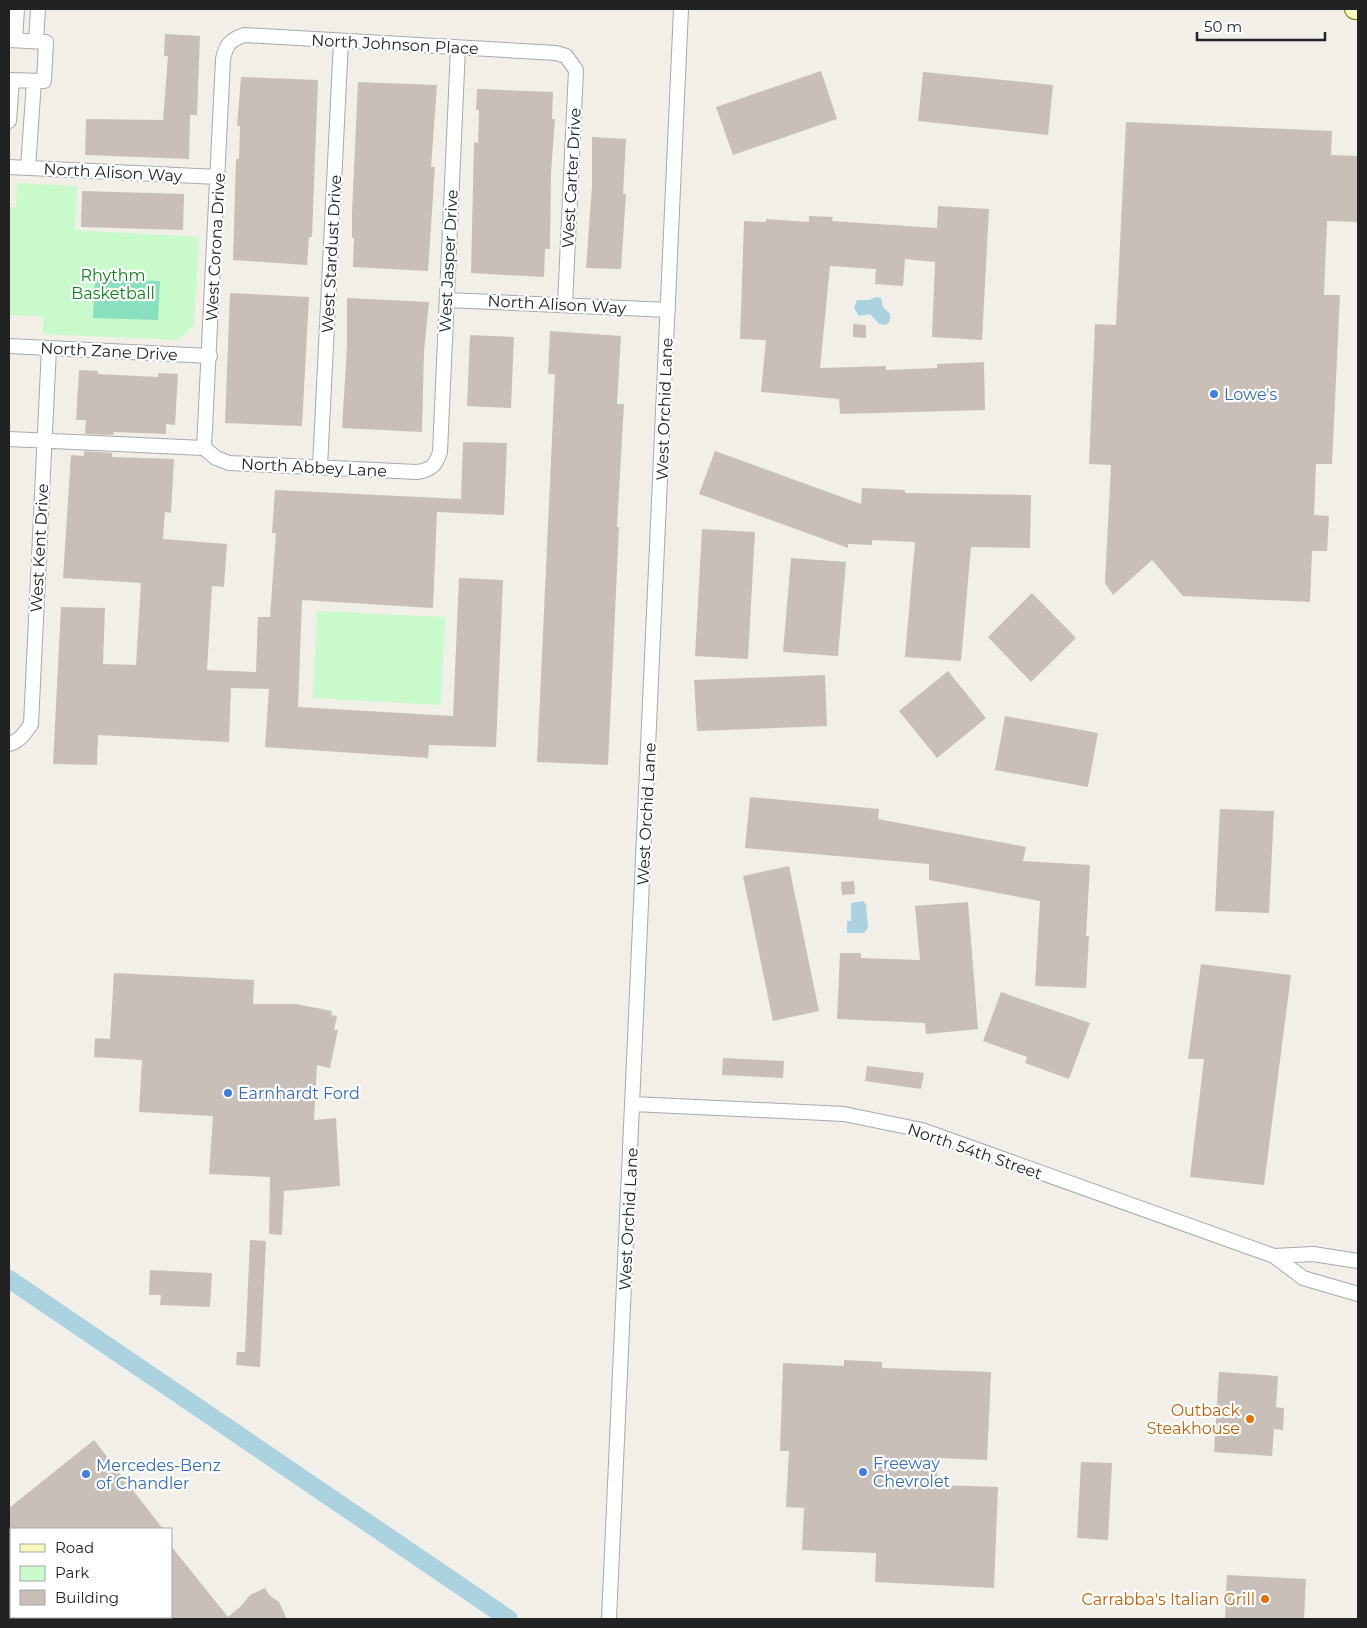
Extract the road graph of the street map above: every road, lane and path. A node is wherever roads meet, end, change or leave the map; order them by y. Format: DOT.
graph roads {
  1 [pos="17,9"];
  2 [pos="38,9"];
  3 [pos="681,9"];
  4 [pos="12,40"];
  5 [pos="36,41"];
  6 [pos="341,41"];
  7 [pos="226,46"];
  8 [pos="458,48"];
  9 [pos="566,56"];
  10 [pos="10,80"];
  11 [pos="34,81"];
  12 [pos="9,121"];
  13 [pos="9,168"];
  14 [pos="28,168"];
  15 [pos="218,177"];
  16 [pos="447,300"];
  17 [pos="564,304"];
  18 [pos="668,310"];
  19 [pos="9,346"];
  20 [pos="49,348"];
  21 [pos="210,356"];
  22 [pos="9,439"];
  23 [pos="44,440"];
  24 [pos="204,448"];
  25 [pos="320,467"];
  26 [pos="429,471"];
  27 [pos="12,743"];
  28 [pos="633,1104"];
  29 [pos="1274,1256"];
  30 [pos="1358,1260"];
  31 [pos="1358,1294"];
  32 [pos="609,1619"];
  1 -- 4 [label="street"];
  2 -- 5 [label="street"];
  3 -- 18 [label="street, West Orchid Lane"];
  4 -- 5 [label="street"];
  5 -- 11 [label="street"];
  6 -- 7 [label="street, North Johnson Place"];
  6 -- 8 [label="street, North Johnson Place"];
  6 -- 25 [label="street, West Stardust Drive"];
  7 -- 15 [label="street, West Corona Drive"];
  8 -- 9 [label="street, North Johnson Place"];
  8 -- 16 [label="street, West Jasper Drive"];
  9 -- 17 [label="street, West Carter Drive"];
  10 -- 11 [label="street"];
  10 -- 12 [label="street"];
  11 -- 14 [label="street"];
  13 -- 14 [label="street, North Alison Way"];
  14 -- 15 [label="street, North Alison Way"];
  15 -- 21 [label="street, West Corona Drive"];
  16 -- 17 [label="street, North Alison Way"];
  16 -- 26 [label="street, West Jasper Drive"];
  17 -- 18 [label="street, North Alison Way"];
  18 -- 28 [label="street, West Orchid Lane"];
  19 -- 20 [label="street, North Zane Drive"];
  20 -- 21 [label="street, North Zane Drive"];
  20 -- 23 [label="street, West Kent Drive"];
  21 -- 24 [label="street, West Corona Drive"];
  22 -- 23 [label="street"];
  23 -- 24 [label="street"];
  23 -- 27 [label="street, West Kent Drive"];
  24 -- 25 [label="street, North Abbey Lane"];
  25 -- 26 [label="street, North Abbey Lane"];
  28 -- 29 [label="street, North 54th Street"];
  28 -- 32 [label="street, West Orchid Lane"];
  29 -- 30 [label="street, North 54th Street"];
  29 -- 31 [label="street, North 54th Street"];
}
